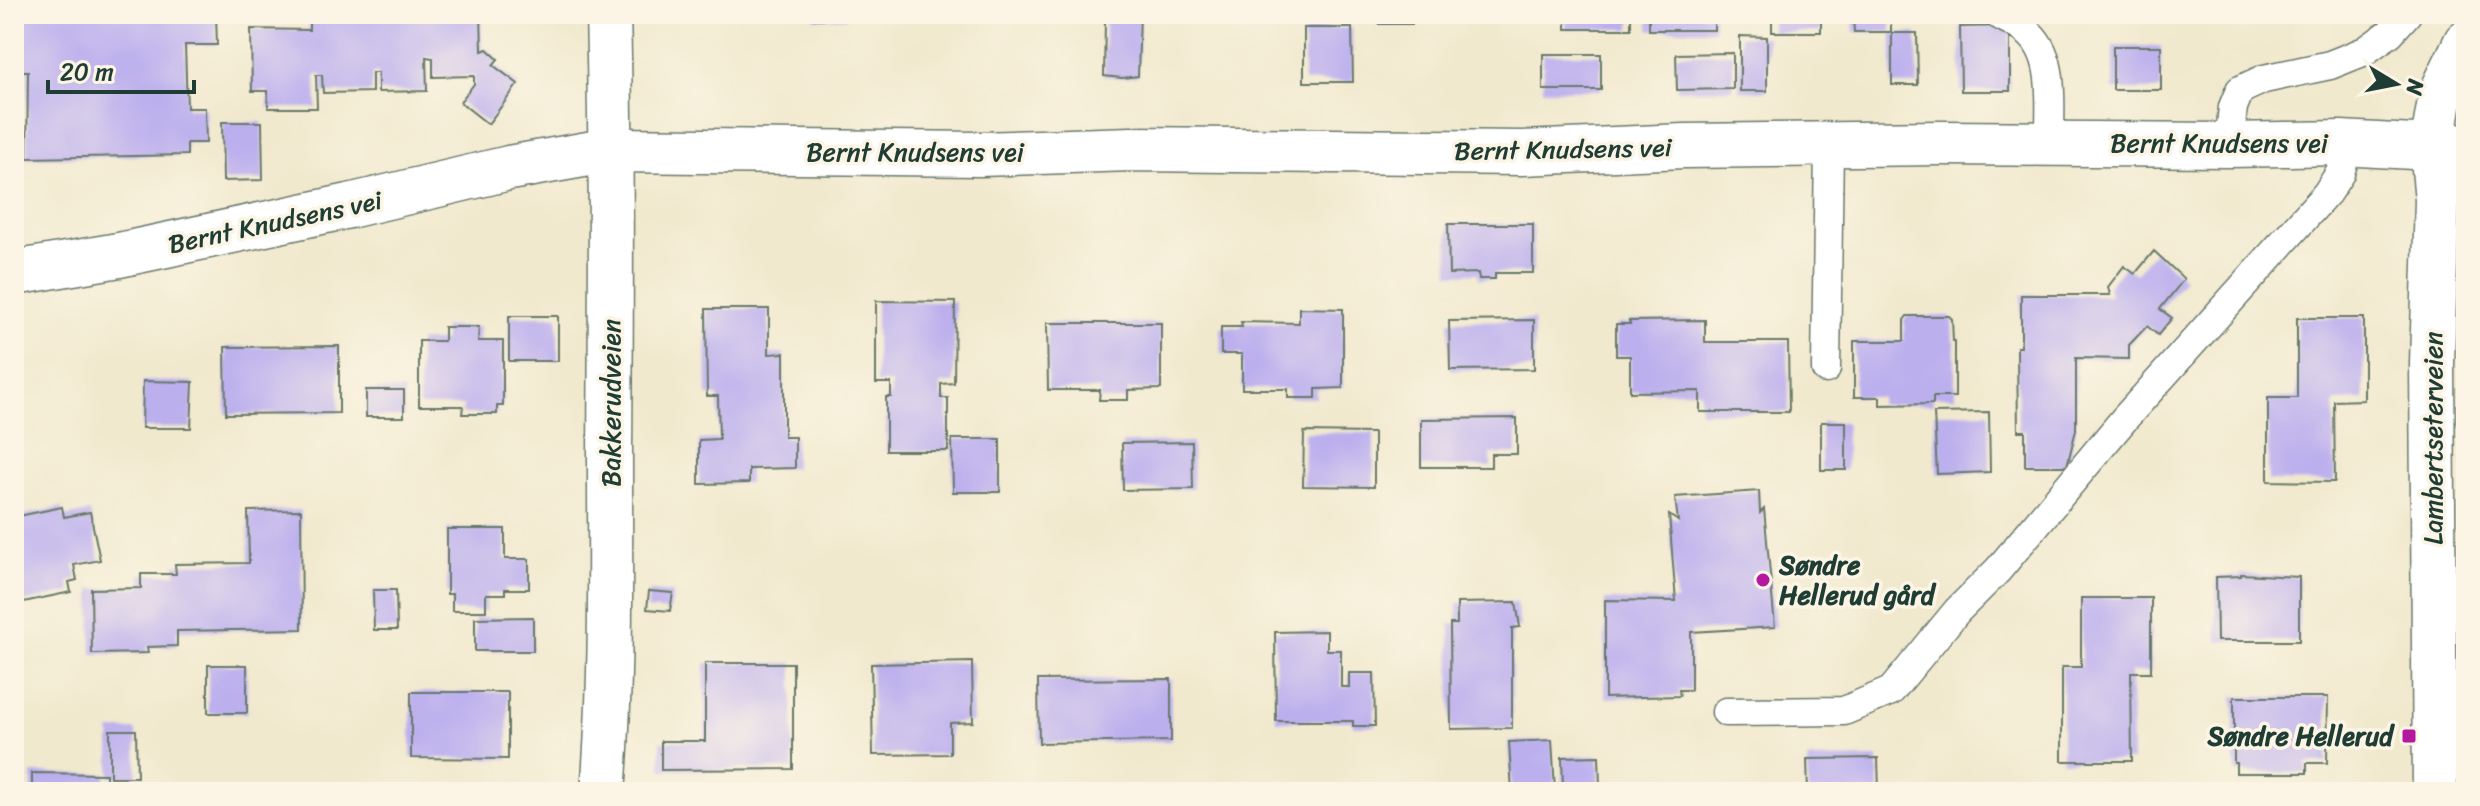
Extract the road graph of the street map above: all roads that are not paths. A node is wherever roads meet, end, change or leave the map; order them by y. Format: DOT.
graph roads {
  1 [pos="608,14"];
  2 [pos="1997,14"];
  3 [pos="2407,14"];
  4 [pos="2466,42"];
  5 [pos="2050,143"];
  6 [pos="1829,144"];
  7 [pos="2349,144"];
  8 [pos="2229,145"];
  9 [pos="2449,147"];
  10 [pos="611,150"];
  11 [pos="14,273"];
  12 [pos="1826,369"];
  13 [pos="1726,712"];
  14 [pos="603,792"];
  15 [pos="2435,792"];
  1 -- 10 [label="street, Bakkerudveien"];
  2 -- 5 [label="lane"];
  3 -- 8 [label="lane"];
  4 -- 9 [label="street, Lambertseterveien"];
  5 -- 6 [label="street, Bernt Knudsens vei"];
  5 -- 8 [label="street, Bernt Knudsens vei"];
  6 -- 10 [label="street, Bernt Knudsens vei"];
  6 -- 12 [label="lane"];
  7 -- 8 [label="street, Bernt Knudsens vei"];
  7 -- 9 [label="street, Bernt Knudsens vei"];
  7 -- 13 [label="lane"];
  9 -- 15 [label="street, Lambertseterveien"];
  10 -- 11 [label="street, Bernt Knudsens vei"];
  10 -- 14 [label="street, Bakkerudveien"];
}
